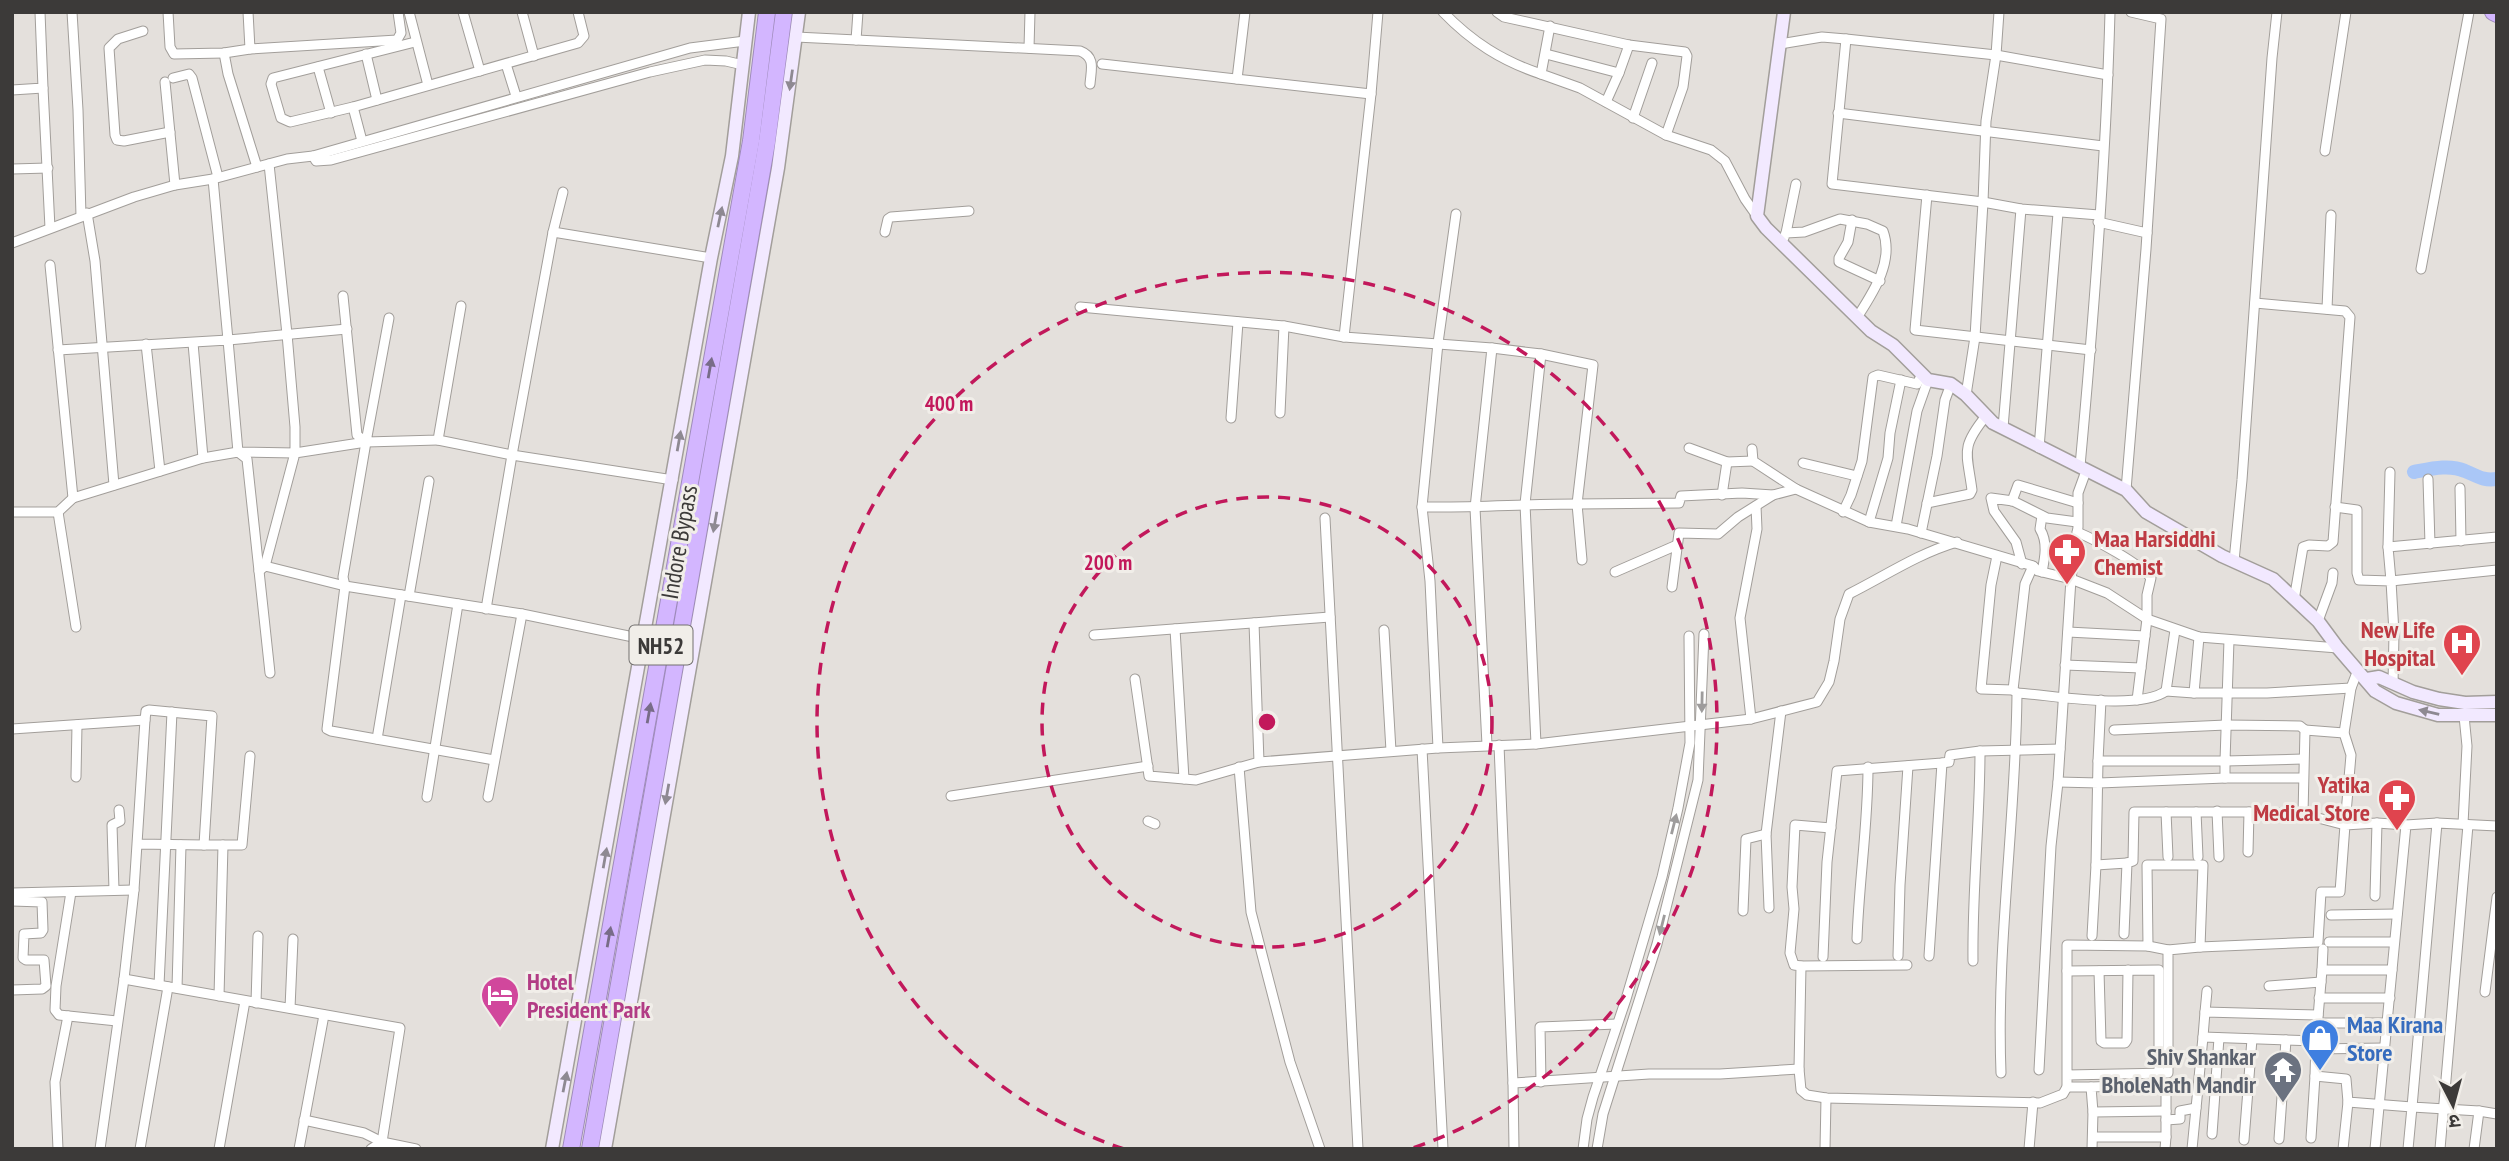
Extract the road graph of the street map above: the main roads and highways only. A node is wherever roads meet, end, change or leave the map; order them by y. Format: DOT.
graph roads {
  1 [pos="767,12"];
  2 [pos="784,12"];
  3 [pos="758,142"];
  4 [pos="571,1149"];
  5 [pos="590,1149"];
  1 -- 3 [label="highway, NH52"];
  2 -- 3 [label="highway, NH52"];
  4 -- 3 [label="highway, Indore Bypass / NH52, one-way"];
  3 -- 5 [label="highway, Indore Bypass / NH52"];
}
